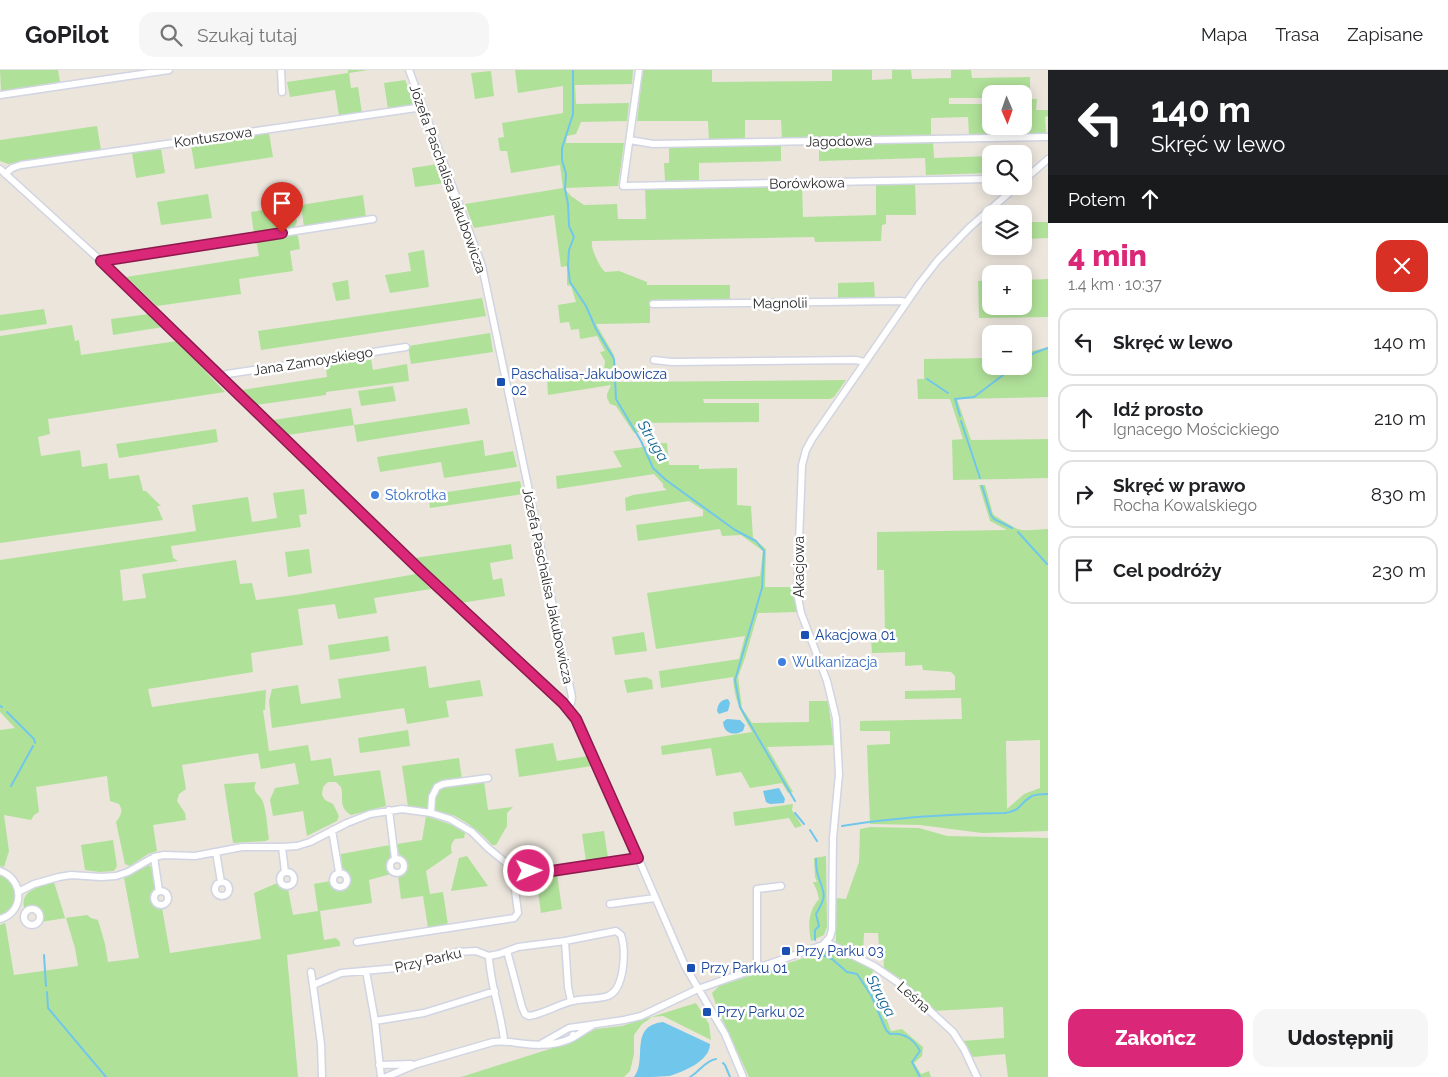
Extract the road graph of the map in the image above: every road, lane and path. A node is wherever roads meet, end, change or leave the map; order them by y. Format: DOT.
graph roads {
  1 [pos="168,70"];
  2 [pos="281,70"];
  3 [pos="410,70"];
  4 [pos="639,70"];
  5 [pos="282,92"];
  6 [pos="0,96"];
  7 [pos="423,107"];
  8 [pos="1048,137"];
  9 [pos="630,140"];
  10 [pos="1048,159"];
  11 [pos="2,171"];
  12 [pos="1032,173"];
  13 [pos="982,179"];
  14 [pos="1006,195"];
  15 [pos="373,219"];
  16 [pos="101,261"];
  17 [pos="906,302"];
  18 [pos="653,304"];
  19 [pos="406,346"];
  20 [pos="654,360"];
  21 [pos="864,362"];
  22 [pos="221,377"];
  23 [pos="567,708"];
  24 [pos="488,778"];
  25 [pos="389,810"];
  26 [pos="431,812"];
  27 [pos="332,830"];
  28 [pos="282,847"];
  29 [pos="216,852"];
  30 [pos="154,857"];
  31 [pos="638,858"];
  32 [pos="395,859"];
  33 [pos="517,868"];
  34 [pos="0,871"];
  35 [pos="285,872"];
  36 [pos="339,872"];
  37 [pos="221,882"];
  38 [pos="781,886"];
  39 [pos="159,891"];
  40 [pos="18,892"];
  41 [pos="655,898"];
  42 [pos="610,904"];
  43 [pos="16,907"];
  44 [pos="26,912"];
  45 [pos="0,919"];
  46 [pos="565,941"];
  47 [pos="357,942"];
  48 [pos="826,942"];
  49 [pos="507,951"];
  50 [pos="489,956"];
  51 [pos="757,968"];
  52 [pos="366,971"];
  53 [pos="311,972"];
  54 [pos="313,985"];
  55 [pos="698,989"];
  56 [pos="495,991"];
  57 [pos="571,1001"];
  58 [pos="375,1021"];
  59 [pos="594,1024"];
  60 [pos="569,1028"];
  61 [pos="574,1037"];
  62 [pos="504,1040"];
  63 [pos="539,1045"];
  64 [pos="417,1064"];
  65 [pos="379,1065"];
  66 [pos="322,1077"];
  67 [pos="381,1077"];
  68 [pos="386,1077"];
  69 [pos="742,1077"];
  70 [pos="977,1077"];
  1 -- 6 [label="street"];
  2 -- 5 [label="street"];
  3 -- 7 [label="street, Józefa Paschalisa Jakubowicza"];
  4 -- 9 [label="street"];
  7 -- 11 [label="street, Kontuszowa"];
  7 -- 23 [label="street, Józefa Paschalisa Jakubowicza"];
  8 -- 9 [label="street, Jagodowa"];
  9 -- 13 [label="street, Borówkowa"];
  10 -- 12 [label="street"];
  11 -- 16 [label="street"];
  14 -- 17 [label="street, Akacjowa"];
  15 -- 16 [label="street"];
  16 -- 22 [label="street"];
  17 -- 18 [label="street, Magnolii"];
  17 -- 21 [label="street, Akacjowa"];
  19 -- 22 [label="street, Jana Zamoyskiego"];
  20 -- 21 [label="street"];
  21 -- 48 [label="street, Akacjowa"];
  22 -- 23 [label="street"];
  23 -- 31 [label="street"];
  24 -- 26 [label="street"];
  25 -- 26 [label="street"];
  25 -- 27 [label="street"];
  25 -- 32 [label="street"];
  26 -- 33 [label="street"];
  27 -- 28 [label="street"];
  27 -- 36 [label="street"];
  28 -- 29 [label="street"];
  28 -- 35 [label="street"];
  29 -- 30 [label="street"];
  29 -- 37 [label="street"];
  30 -- 39 [label="street"];
  30 -- 40 [label="street"];
  31 -- 33 [label="street"];
  31 -- 41 [label="street"];
  33 -- 47 [label="street"];
  34 -- 40 [label="street"];
  38 -- 51 [label="street"];
  40 -- 43 [label="street"];
  41 -- 42 [label="street"];
  41 -- 55 [label="street"];
  43 -- 44 [label="street"];
  43 -- 45 [label="street"];
  46 -- 49 [label="street, Przy Parku"];
  46 -- 57 [label="street"];
  46 -- 57 [label="street, Przy Parku"];
  48 -- 51 [label="street"];
  48 -- 70 [label="street, Leśna"];
  49 -- 50 [label="street, Przy Parku"];
  49 -- 57 [label="street, Przy Parku"];
  50 -- 52 [label="street, Przy Parku"];
  50 -- 56 [label="street"];
  51 -- 55 [label="street"];
  52 -- 54 [label="street, Przy Parku"];
  52 -- 58 [label="street"];
  53 -- 54 [label="street"];
  54 -- 66 [label="street"];
  55 -- 59 [label="street"];
  55 -- 69 [label="street"];
  56 -- 58 [label="street"];
  56 -- 62 [label="street"];
  58 -- 65 [label="street"];
  59 -- 60 [label="street"];
  59 -- 61 [label="street"];
  60 -- 61 [label="street"];
  60 -- 63 [label="street"];
  61 -- 63 [label="street"];
  62 -- 63 [label="street"];
  62 -- 64 [label="street"];
  64 -- 65 [label="street"];
  64 -- 68 [label="street"];
  65 -- 67 [label="street"];
}
